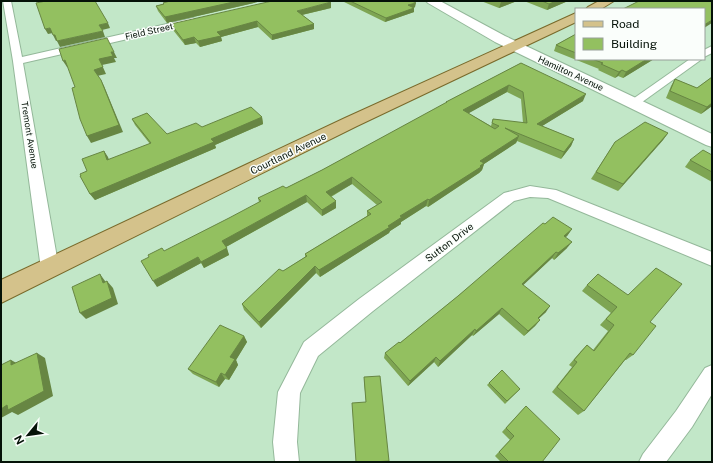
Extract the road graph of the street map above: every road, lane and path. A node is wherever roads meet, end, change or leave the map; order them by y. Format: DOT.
graph roads {
  1 [pos="7,1"];
  2 [pos="432,1"];
  3 [pos="608,1"];
  4 [pos="594,8"];
  5 [pos="575,17"];
  6 [pos="203,19"];
  7 [pos="514,46"];
  8 [pos="696,60"];
  9 [pos="18,61"];
  10 [pos="634,103"];
  11 [pos="712,141"];
  12 [pos="712,259"];
  13 [pos="50,269"];
  14 [pos="1,292"];
  15 [pos="712,375"];
  16 [pos="287,462"];
  17 [pos="651,462"];
  1 -- 9 [label="street, Tremont Avenue"];
  2 -- 7 [label="street, Hamilton Avenue"];
  3 -- 4 [label="main road"];
  5 -- 7 [label="main road, Courtland Avenue"];
  6 -- 9 [label="street, Field Street"];
  7 -- 10 [label="street, Hamilton Avenue"];
  7 -- 13 [label="main road, Courtland Avenue"];
  8 -- 10 [label="street"];
  9 -- 13 [label="street, Tremont Avenue"];
  10 -- 11 [label="street, Hamilton Avenue"];
  12 -- 16 [label="street, Sutton Drive"];
  13 -- 14 [label="main road, Courtland Avenue"];
  15 -- 17 [label="street"];
}
